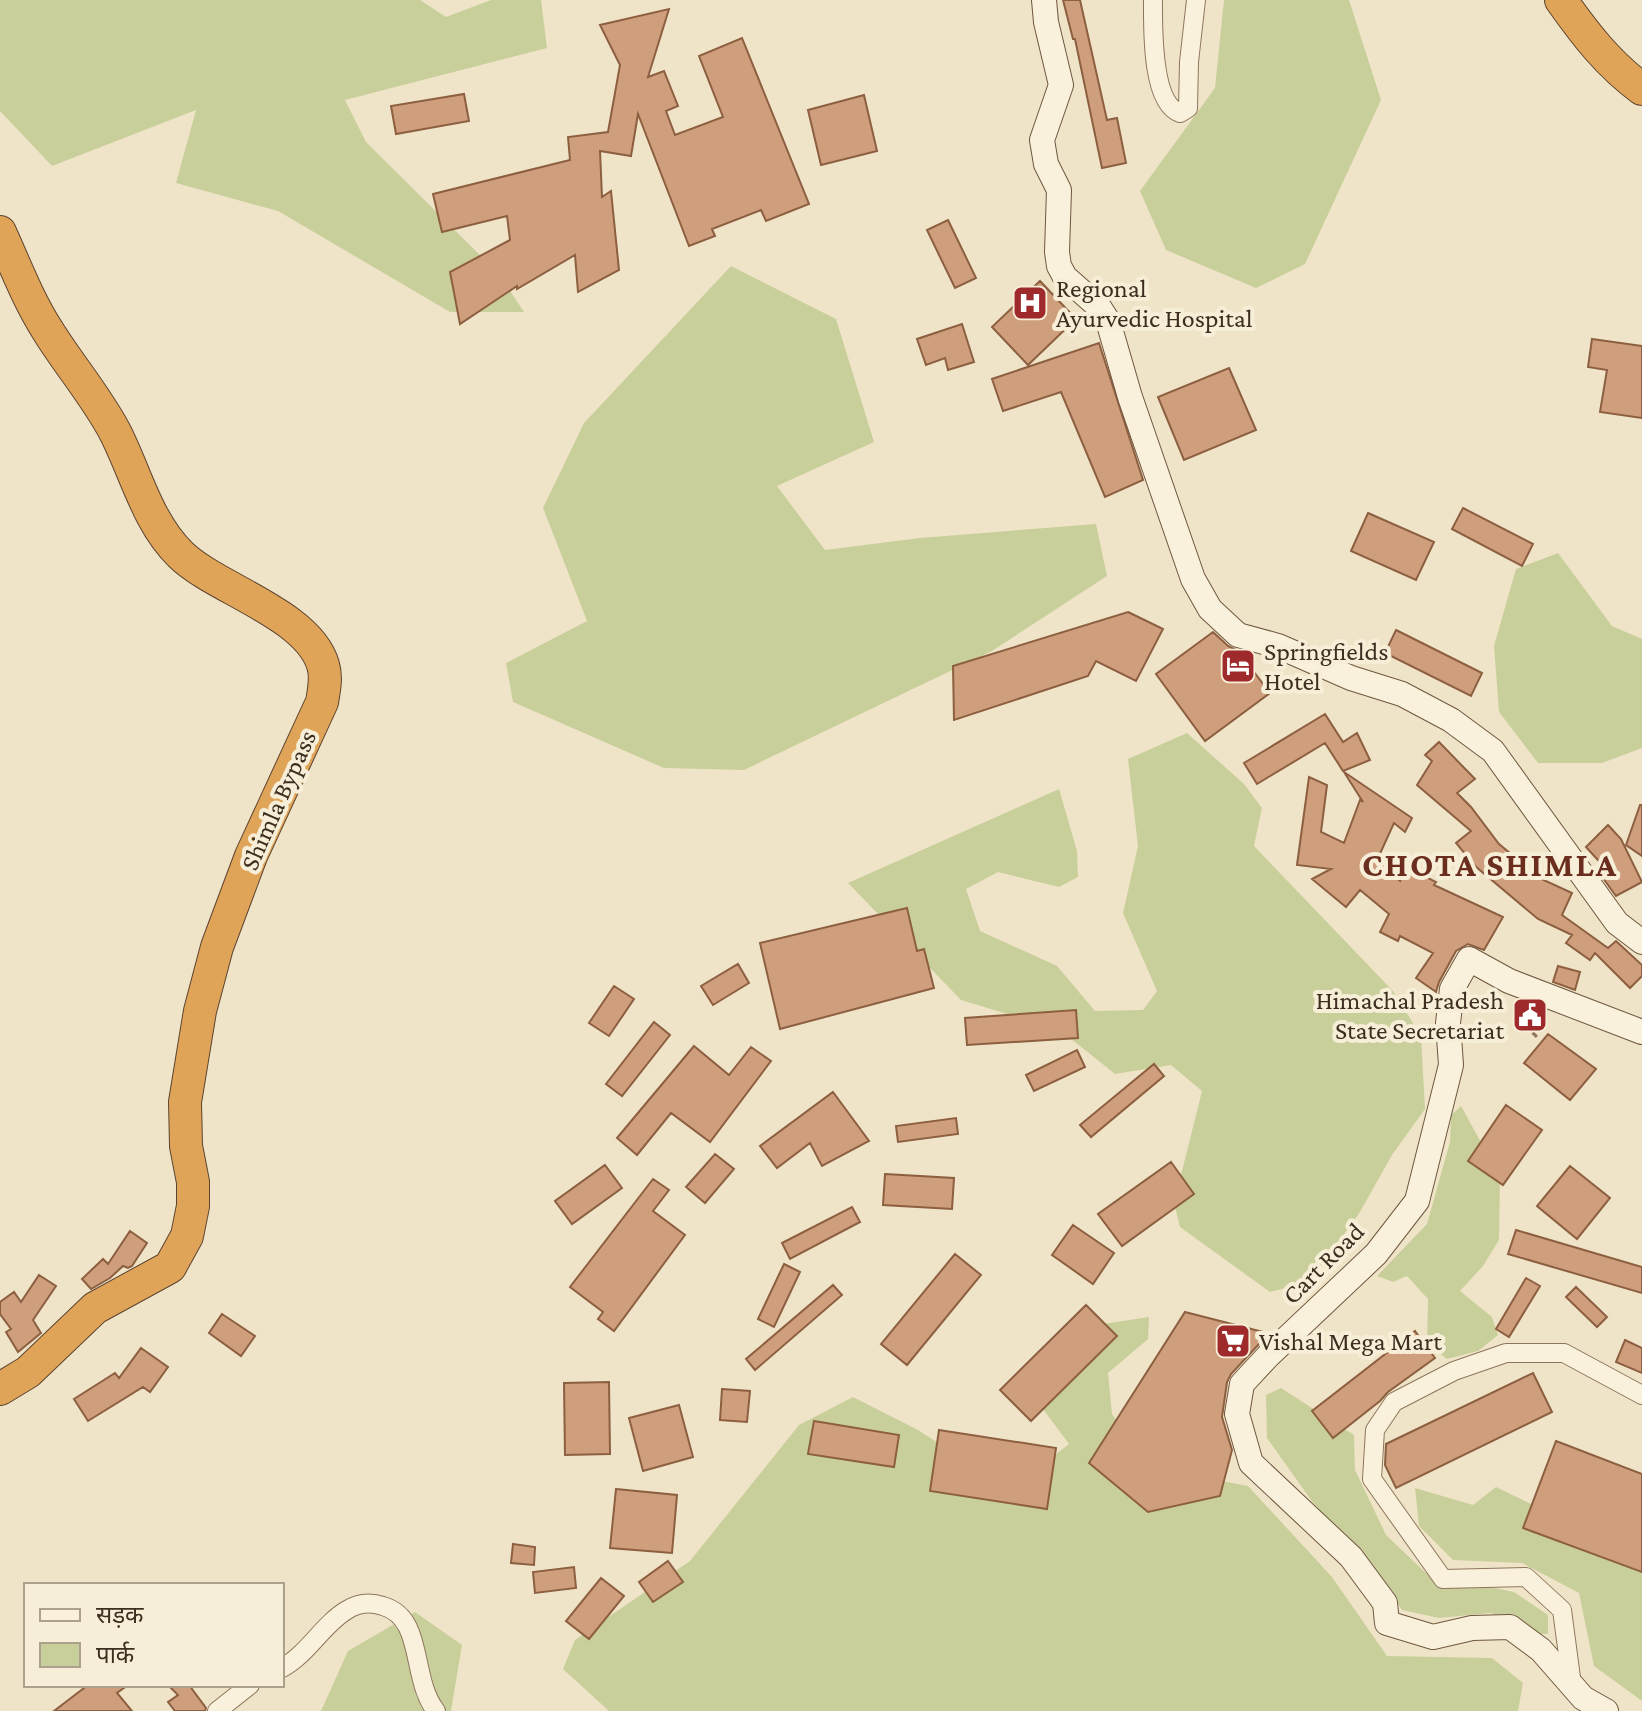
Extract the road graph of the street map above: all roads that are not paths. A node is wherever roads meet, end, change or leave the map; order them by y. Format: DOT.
graph roads {
  1 [pos="1044,0"];
  2 [pos="1153,0"];
  3 [pos="1196,0"];
  4 [pos="1561,0"];
  5 [pos="1642,89"];
  6 [pos="0,232"];
  7 [pos="1642,942"];
  8 [pos="1642,1032"];
  9 [pos="0,1389"];
  10 [pos="1642,1395"];
  11 [pos="284,1666"];
  12 [pos="1572,1685"];
  13 [pos="247,1687"];
  14 [pos="217,1711"];
  15 [pos="436,1711"];
  16 [pos="1606,1711"];
  1 -- 7 [label="main road"];
  2 -- 3 [label="street"];
  4 -- 5 [label="highway"];
  6 -- 9 [label="highway, Shimla Bypass"];
  8 -- 12 [label="main road, Cart Road"];
  10 -- 12 [label="street"];
  11 -- 15 [label="street"];
  12 -- 16 [label="main road, Cart Road"];
  13 -- 14 [label="street"];
}
